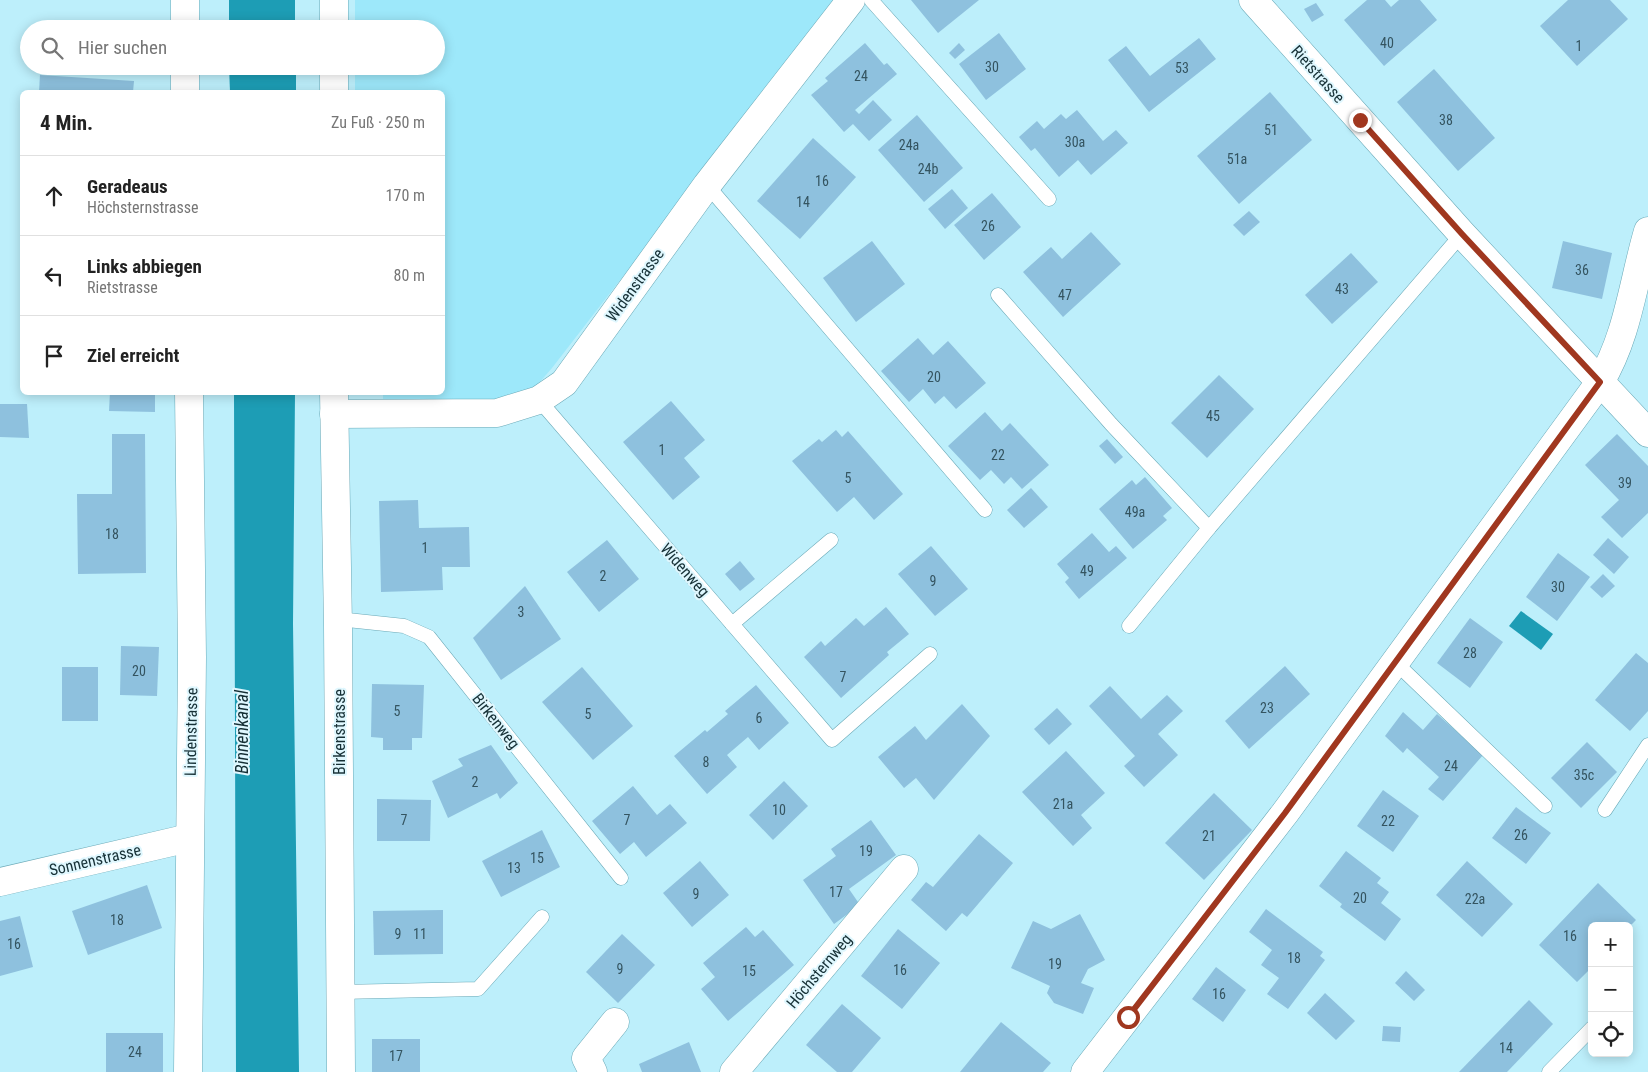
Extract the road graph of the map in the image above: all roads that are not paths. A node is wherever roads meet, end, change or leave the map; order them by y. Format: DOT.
graph roads {
  1 [pos="185,0"];
  2 [pos="334,0"];
  3 [pos="851,0"];
  4 [pos="871,0"];
  5 [pos="1253,0"];
  6 [pos="185,20"];
  7 [pos="334,20"];
  8 [pos="185,75"];
  9 [pos="334,75"];
  10 [pos="185,90"];
  11 [pos="334,90"];
  12 [pos="707,185"];
  13 [pos="1049,199"];
  14 [pos="1648,231"];
  15 [pos="1462,234"];
  16 [pos="998,295"];
  17 [pos="1600,382"];
  18 [pos="189,395"];
  19 [pos="539,400"];
  20 [pos="334,403"];
  21 [pos="1648,434"];
  22 [pos="984,510"];
  23 [pos="1209,528"];
  24 [pos="831,540"];
  25 [pos="338,618"];
  26 [pos="732,624"];
  27 [pos="1129,626"];
  28 [pos="930,654"];
  29 [pos="1396,662"];
  30 [pos="1648,745"];
  31 [pos="1545,806"];
  32 [pos="1605,810"];
  33 [pos="189,838"];
  34 [pos="904,869"];
  35 [pos="621,878"];
  36 [pos="0,882"];
  37 [pos="542,917"];
  38 [pos="340,992"];
  39 [pos="615,1022"];
  40 [pos="1588,1032"];
  41 [pos="1091,1070"];
  42 [pos="188,1072"];
  43 [pos="340,1072"];
  44 [pos="593,1072"];
  45 [pos="734,1072"];
  46 [pos="1549,1072"];
  1 -- 6 [label="street"];
  2 -- 7 [label="street"];
  3 -- 12 [label="street, Widenstrasse"];
  4 -- 13 [label="lane"];
  5 -- 15 [label="street, Rietstrasse"];
  8 -- 10 [label="street"];
  9 -- 11 [label="street"];
  12 -- 19 [label="street, Widenstrasse"];
  12 -- 22 [label="lane"];
  14 -- 17 [label="street"];
  15 -- 17 [label="street, Rietstrasse"];
  15 -- 23 [label="lane"];
  16 -- 23 [label="lane"];
  17 -- 21 [label="street, Rietstrasse"];
  17 -- 29 [label="street"];
  18 -- 33 [label="street, Lindenstrasse"];
  19 -- 20 [label="street, Widenstrasse"];
  19 -- 26 [label="lane, Widenweg"];
  20 -- 25 [label="street, Birkenstrasse"];
  23 -- 27 [label="lane"];
  24 -- 26 [label="lane"];
  25 -- 35 [label="lane, Birkenweg"];
  25 -- 38 [label="street, Birkenstrasse"];
  26 -- 28 [label="lane, Widenweg"];
  29 -- 31 [label="lane"];
  29 -- 41 [label="street"];
  30 -- 32 [label="lane"];
  33 -- 36 [label="street, Sonnenstrasse"];
  33 -- 42 [label="street, Lindenstrasse"];
  34 -- 45 [label="street, Höchsternweg"];
  37 -- 38 [label="lane"];
  38 -- 43 [label="street, Birkenstrasse"];
  39 -- 44 [label="street"];
  40 -- 46 [label="lane"];
}
